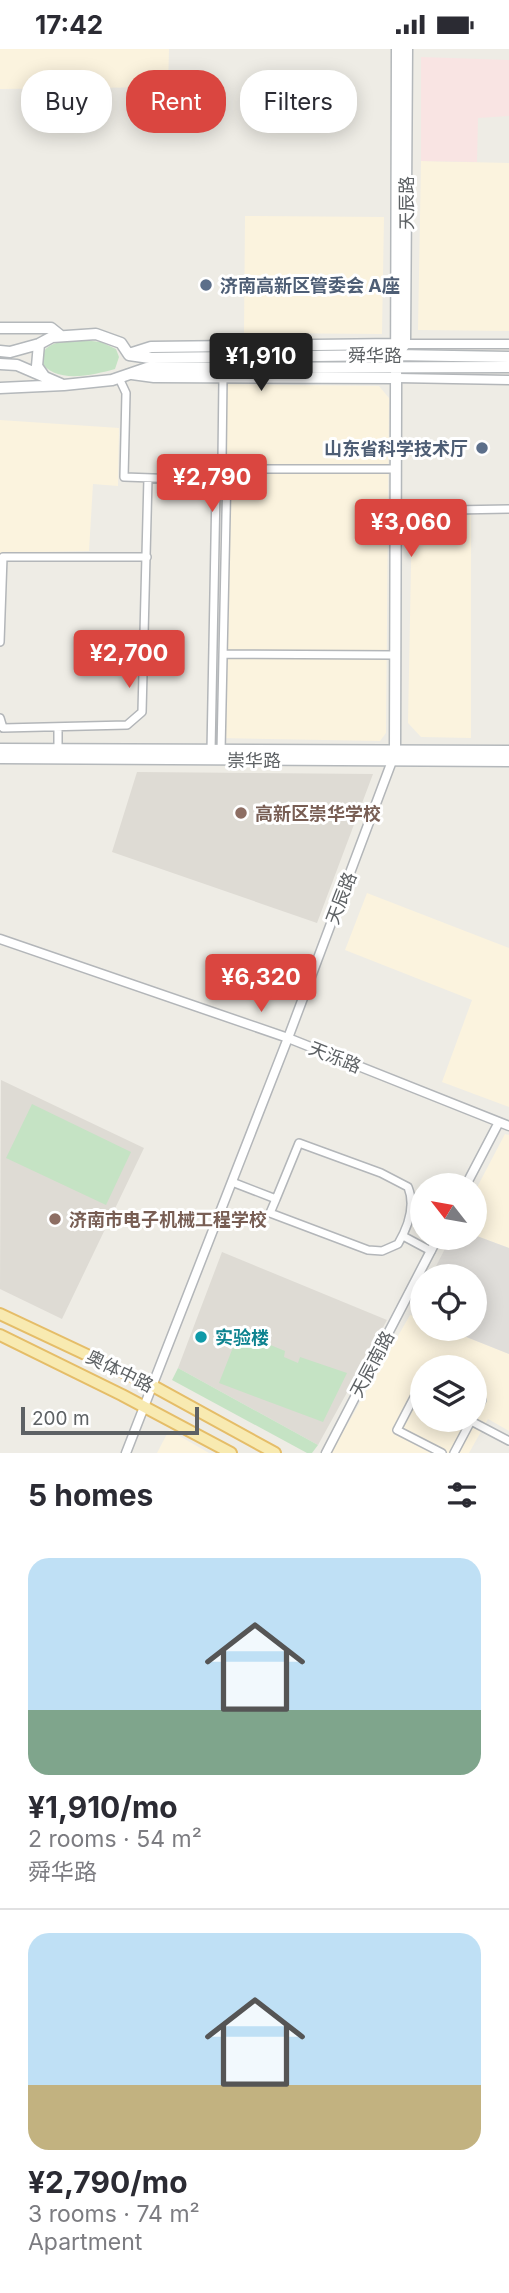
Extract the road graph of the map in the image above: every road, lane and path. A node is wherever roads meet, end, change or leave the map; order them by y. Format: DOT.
graph roads {
  1 [pos="397,49"];
  2 [pos="407,49"];
  3 [pos="0,328"];
  4 [pos="61,337"];
  5 [pos="39,344"];
  6 [pos="509,344"];
  7 [pos="398,347"];
  8 [pos="0,351"];
  9 [pos="129,355"];
  10 [pos="509,357"];
  11 [pos="0,364"];
  12 [pos="397,366"];
  13 [pos="509,367"];
  14 [pos="45,376"];
  15 [pos="123,376"];
  16 [pos="223,377"];
  17 [pos="397,378"];
  18 [pos="509,380"];
  19 [pos="64,385"];
  20 [pos="0,388"];
  21 [pos="227,468"];
  22 [pos="396,469"];
  23 [pos="148,478"];
  24 [pos="509,509"];
  25 [pos="396,512"];
  26 [pos="1,557"];
  27 [pos="148,557"];
  28 [pos="0,642"];
  29 [pos="223,654"];
  30 [pos="395,655"];
  31 [pos="0,718"];
  32 [pos="58,728"];
  33 [pos="0,749"];
  34 [pos="58,750"];
  35 [pos="216,751"];
  36 [pos="509,751"];
  37 [pos="394,757"];
  38 [pos="0,758"];
  39 [pos="509,761"];
  40 [pos="0,939"];
  41 [pos="288,1038"];
  42 [pos="499,1122"];
  43 [pos="509,1126"];
  44 [pos="472,1173"];
  45 [pos="232,1182"];
  46 [pos="275,1199"];
  47 [pos="403,1237"];
  48 [pos="431,1251"];
  49 [pos="0,1314"];
  50 [pos="0,1335"];
  51 [pos="153,1386"];
  52 [pos="410,1405"];
  53 [pos="144,1407"];
  54 [pos="487,1427"];
  55 [pos="465,1432"];
  56 [pos="509,1441"];
  57 [pos="127,1453"];
  58 [pos="231,1453"];
  59 [pos="275,1453"];
  60 [pos="326,1453"];
  61 [pos="440,1453"];
  62 [pos="454,1453"];
  1 -- 7 [label="main road, 天辰路"];
  2 -- 7 [label="main road, 天辰路"];
  3 -- 4 [label="main road"];
  4 -- 5 [label="main road"];
  4 -- 9 [label="main road"];
  5 -- 8 [label="main road"];
  5 -- 14 [label="main road"];
  6 -- 7 [label="street"];
  7 -- 9 [label="main road, 舜华路"];
  7 -- 10 [label="main road, 舜华路"];
  7 -- 12 [label="main road, 天辰路"];
  9 -- 15 [label="main road"];
  11 -- 14 [label="main road"];
  12 -- 13 [label="main road, 舜华路"];
  12 -- 15 [label="main road, 舜华路"];
  12 -- 17 [label="main road, 天辰路"];
  14 -- 19 [label="main road"];
  15 -- 16 [label="main road"];
  15 -- 19 [label="main road, 舜华路"];
  15 -- 23 [label="street"];
  16 -- 17 [label="main road"];
  16 -- 21 [label="street"];
  17 -- 18 [label="street"];
  17 -- 22 [label="main road, 天辰路"];
  19 -- 20 [label="main road, 舜华路"];
  21 -- 22 [label="street"];
  21 -- 29 [label="street"];
  22 -- 25 [label="main road, 天辰路"];
  23 -- 27 [label="street"];
  23 -- 35 [label="street"];
  24 -- 25 [label="street"];
  25 -- 30 [label="main road, 天辰路"];
  26 -- 27 [label="street"];
  26 -- 28 [label="street"];
  27 -- 32 [label="street"];
  29 -- 30 [label="street"];
  29 -- 35 [label="street"];
  30 -- 37 [label="main road, 天辰路"];
  31 -- 32 [label="street"];
  32 -- 34 [label="street"];
  33 -- 34 [label="main road, 崇华路"];
  34 -- 35 [label="main road, 崇华路"];
  35 -- 37 [label="main road, 崇华路"];
  36 -- 37 [label="main road, 崇华路"];
  37 -- 38 [label="main road, 崇华路"];
  37 -- 39 [label="main road, 崇华路"];
  37 -- 41 [label="street, 天辰路"];
  40 -- 41 [label="street, 天泺路"];
  41 -- 42 [label="street, 天泺路"];
  41 -- 45 [label="street, 天辰路"];
  42 -- 43 [label="street, 天泺路"];
  42 -- 44 [label="street"];
  45 -- 46 [label="street"];
  45 -- 51 [label="street, 天辰路"];
  46 -- 47 [label="street"];
  46 -- 47 [label="street"];
  47 -- 48 [label="street"];
  48 -- 60 [label="street, 天辰南路"];
  49 -- 51 [label="main road, 奥体中路"];
  50 -- 53 [label="main road, 奥体中路"];
  51 -- 53 [label="street, 天辰路"];
  51 -- 59 [label="main road, 奥体中路"];
  52 -- 61 [label="street"];
  53 -- 57 [label="street, 天辰路"];
  53 -- 58 [label="main road, 奥体中路"];
  54 -- 56 [label="street"];
  55 -- 62 [label="street"];
}
